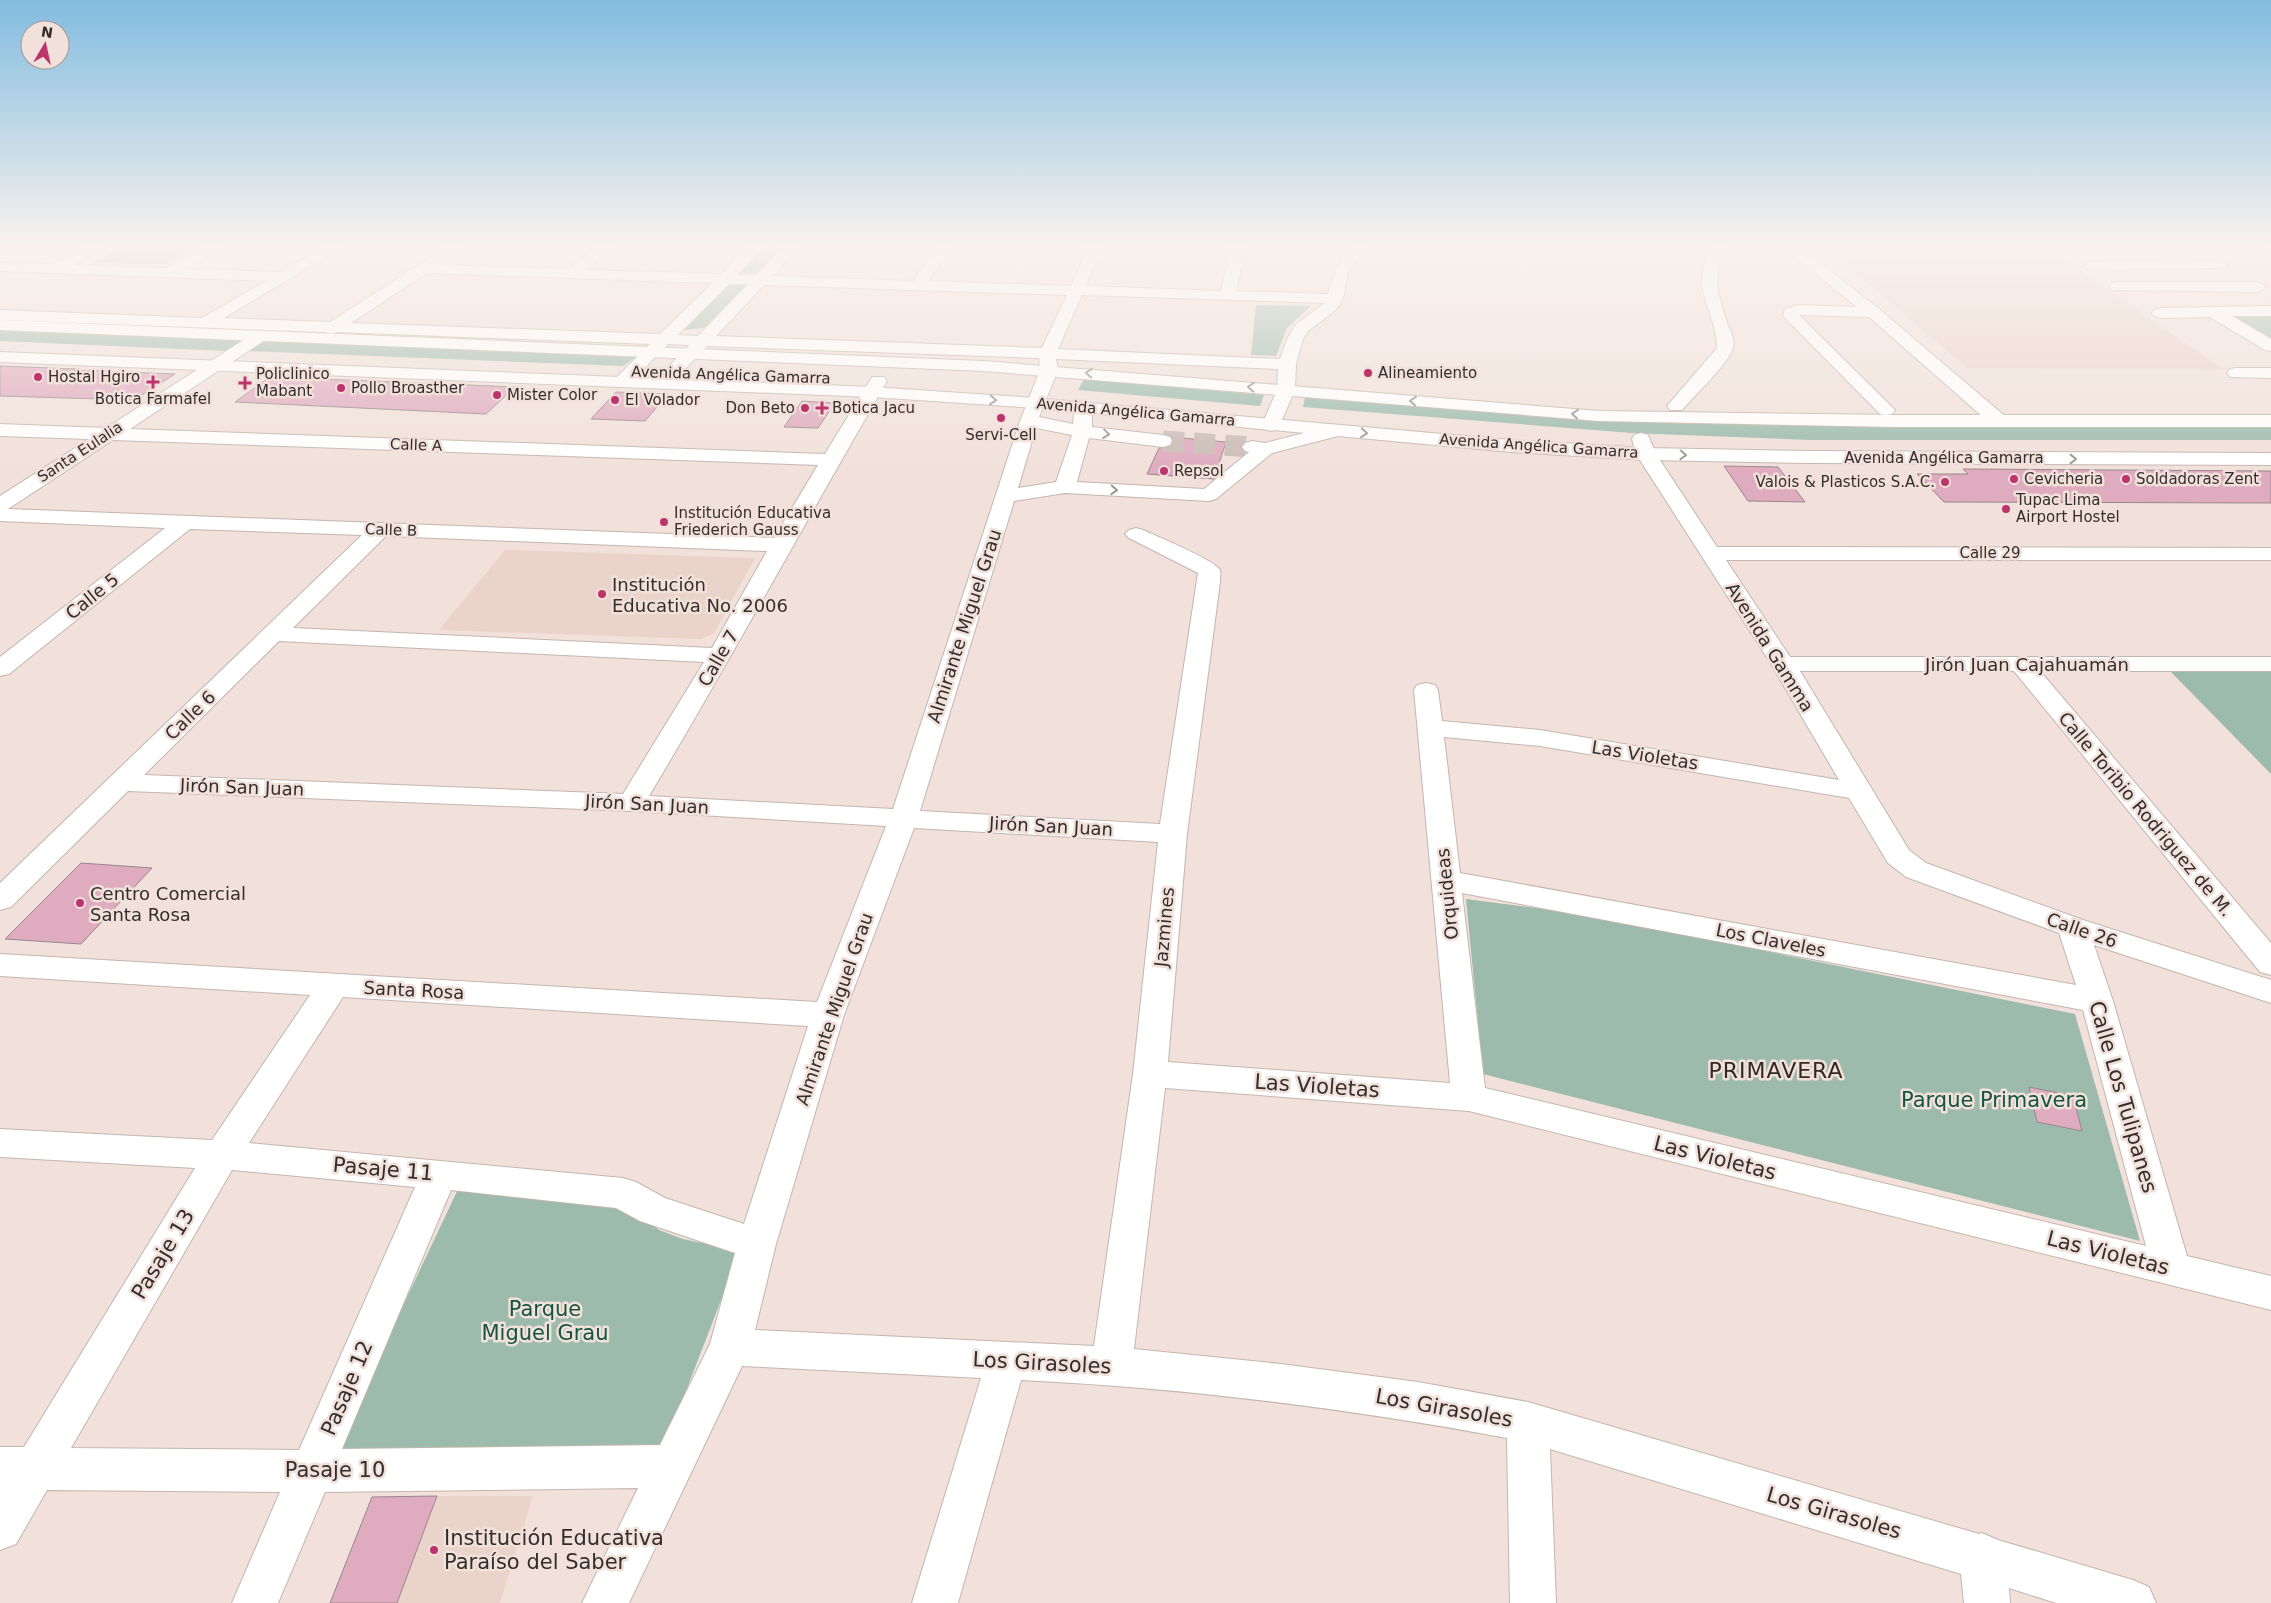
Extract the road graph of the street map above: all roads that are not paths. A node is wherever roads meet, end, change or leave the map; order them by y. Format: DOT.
graph roads {
  1 [pos="205,323"];
  2 [pos="227,323"];
  3 [pos="342,323"];
  4 [pos="680,323"];
  5 [pos="719,323"];
  6 [pos="1062,323"];
  7 [pos="1309,323"];
  8 [pos="1719,323"];
  9 [pos="1798,323"];
  10 [pos="1885,323"];
  11 [pos="2231,323"];
  12 [pos="0,325"];
  13 [pos="335,327"];
  14 [pos="190,332"];
  15 [pos="262,335"];
  16 [pos="320,337"];
  17 [pos="0,345"];
  18 [pos="657,345"];
  19 [pos="2271,346"];
  20 [pos="696,347"];
  21 [pos="231,354"];
  22 [pos="0,356"];
  23 [pos="1048,362"];
  24 [pos="1287,364"];
  25 [pos="214,365"];
  26 [pos="2236,373"];
  27 [pos="2271,373"];
  28 [pos="626,376"];
  29 [pos="667,378"];
  30 [pos="875,386"];
  31 [pos="1286,390"];
  32 [pos="1035,405"];
  33 [pos="1676,406"];
  34 [pos="1083,408"];
  35 [pos="1886,410"];
  36 [pos="2271,411"];
  37 [pos="2200,415"];
  38 [pos="1599,416"];
  39 [pos="1993,416"];
  40 [pos="1274,418"];
  41 [pos="2271,421"];
  42 [pos="0,430"];
  43 [pos="1335,430"];
  44 [pos="1082,431"];
  45 [pos="108,434"];
  46 [pos="1163,441"];
  47 [pos="2271,445"];
  48 [pos="1644,446"];
  49 [pos="2271,459"];
  50 [pos="831,460"];
  51 [pos="1065,487"];
  52 [pos="1005,496"];
  53 [pos="0,505"];
  54 [pos="0,515"];
  55 [pos="184,523"];
  56 [pos="380,530"];
  57 [pos="1136,534"];
  58 [pos="781,545"];
  59 [pos="1710,553"];
  60 [pos="2271,554"];
  61 [pos="274,634"];
  62 [pos="720,656"];
  63 [pos="1783,664"];
  64 [pos="2021,664"];
  65 [pos="2271,664"];
  66 [pos="0,669"];
  67 [pos="1426,690"];
  68 [pos="1430,728"];
  69 [pos="120,782"];
  70 [pos="1858,791"];
  71 [pos="631,803"];
  72 [pos="904,817"];
  73 [pos="1173,834"];
  74 [pos="1898,856"];
  75 [pos="1446,880"];
  76 [pos="0,900"];
  77 [pos="2072,927"];
  78 [pos="2271,964"];
  79 [pos="0,965"];
  80 [pos="334,985"];
  81 [pos="2271,992"];
  82 [pos="2097,1001"];
  83 [pos="828,1015"];
  84 [pos="1150,1074"];
  85 [pos="1469,1098"];
  86 [pos="1,1145"];
  87 [pos="222,1155"];
  88 [pos="439,1174"];
  89 [pos="757,1244"];
  90 [pos="2171,1268"];
  91 [pos="2271,1293"];
  92 [pos="730,1346"];
  93 [pos="1006,1362"];
  94 [pos="1112,1366"];
  95 [pos="1528,1422"];
  96 [pos="671,1466"];
  97 [pos="18,1468"];
  98 [pos="311,1471"];
  99 [pos="0,1528"];
  100 [pos="1982,1556"];
  101 [pos="255,1603"];
  102 [pos="605,1603"];
  103 [pos="935,1603"];
  104 [pos="1533,1603"];
  105 [pos="1987,1603"];
  106 [pos="2133,1603"];
  1 -- 14 [label="street"];
  2 -- 13 [label="street, Avenida Angélica Gamarra"];
  3 -- 13 [label="street"];
  4 -- 18 [label="street"];
  5 -- 20 [label="street"];
  6 -- 23 [label="street, Almirante Miguel Grau"];
  7 -- 24 [label="street"];
  8 -- 33 [label="street"];
  9 -- 35 [label="street"];
  10 -- 39 [label="street"];
  11 -- 19 [label="street"];
  12 -- 14 [label="street, Avenida Angélica Gamarra"];
  13 -- 16 [label="street"];
  13 -- 18 [label="street, Avenida Angélica Gamarra"];
  14 -- 15 [label="street, Avenida Angélica Gamarra"];
  15 -- 16 [label="street, Avenida Angélica Gamarra"];
  15 -- 21 [label="street, Santa Eulalia"];
  16 -- 18 [label="street, Avenida Angélica Gamarra"];
  17 -- 21 [label="street, Avenida Angélica Gamarra"];
  18 -- 20 [label="street, Avenida Angélica Gamarra"];
  18 -- 28 [label="street"];
  20 -- 23 [label="street, Avenida Angélica Gamarra"];
  20 -- 29 [label="street"];
  21 -- 25 [label="street, Santa Eulalia"];
  21 -- 28 [label="street, Avenida Angélica Gamarra"];
  22 -- 25 [label="street, Avenida Angélica Gamarra"];
  23 -- 24 [label="street, Avenida Angélica Gamarra"];
  31 -- 23 [label="street, Avenida Angélica Gamarra, one-way"];
  23 -- 32 [label="street, Almirante Miguel Grau"];
  24 -- 31 [label="street"];
  25 -- 28 [label="street, Avenida Angélica Gamarra"];
  25 -- 45 [label="street, Santa Eulalia"];
  26 -- 27 [label="street"];
  28 -- 29 [label="street, Avenida Angélica Gamarra"];
  29 -- 30 [label="street, Avenida Angélica Gamarra"];
  30 -- 32 [label="street, Avenida Angélica Gamarra, one-way"];
  30 -- 50 [label="street, Calle 7"];
  38 -- 31 [label="street, Avenida Angélica Gamarra, one-way"];
  31 -- 40 [label="street"];
  32 -- 34 [label="street, Avenida Angélica Gamarra"];
  32 -- 40 [label="street, Avenida Angélica Gamarra"];
  32 -- 44 [label="street"];
  32 -- 52 [label="street, Almirante Miguel Grau"];
  33 -- 35 [label="street, Avenida Angélica Gamarra"];
  33 -- 38 [label="street, Avenida Angélica Gamarra"];
  34 -- 40 [label="street, Avenida Angélica Gamarra"];
  34 -- 44 [label="street"];
  35 -- 39 [label="street, Avenida Angélica Gamarra"];
  36 -- 37 [label="street, Avenida Angélica Gamarra"];
  37 -- 39 [label="street, Avenida Angélica Gamarra"];
  37 -- 41 [label="street, Avenida Angélica Gamarra"];
  38 -- 39 [label="street, Avenida Angélica Gamarra"];
  40 -- 43 [label="street, Avenida Angélica Gamarra"];
  40 -- 48 [label="street, Avenida Angélica Gamarra"];
  42 -- 45 [label="street, Calle A"];
  43 -- 48 [label="street, Avenida Angélica Gamarra, one-way"];
  51 -- 43 [label="street, one-way"];
  44 -- 46 [label="street, one-way"];
  44 -- 51 [label="street"];
  45 -- 50 [label="street, Calle A"];
  45 -- 53 [label="street, Santa Eulalia"];
  47 -- 48 [label="street, Avenida Angélica Gamarra"];
  48 -- 49 [label="street, Avenida Angélica Gamarra, one-way"];
  48 -- 59 [label="street, Avenida Gamma"];
  50 -- 58 [label="street, Calle 7"];
  51 -- 52 [label="street"];
  52 -- 72 [label="street, Almirante Miguel Grau"];
  54 -- 55 [label="street, Calle B"];
  55 -- 56 [label="street, Calle B"];
  55 -- 66 [label="street, Calle 5"];
  56 -- 58 [label="street, Calle B"];
  56 -- 61 [label="street, Calle 6"];
  57 -- 73 [label="street, Jazmines"];
  58 -- 62 [label="street, Calle 7"];
  59 -- 60 [label="street, Calle 29"];
  59 -- 63 [label="street, Avenida Gamma"];
  61 -- 62 [label="street"];
  61 -- 69 [label="street, Calle 6"];
  62 -- 71 [label="street, Calle 7"];
  63 -- 64 [label="street, Jirón Juan Cajahuamán"];
  63 -- 70 [label="street, Avenida Gamma"];
  64 -- 65 [label="street, Jirón Juan Cajahuamán"];
  64 -- 78 [label="street, Calle Toribio Rodriguez de M."];
  67 -- 68 [label="street, Orquideas"];
  68 -- 70 [label="street, Las Violetas"];
  68 -- 75 [label="street, Orquideas"];
  69 -- 71 [label="street, Jirón San Juan"];
  69 -- 76 [label="street, Calle 6"];
  70 -- 74 [label="street, Avenida Gamma"];
  71 -- 72 [label="street, Jirón San Juan"];
  72 -- 73 [label="street, Jirón San Juan"];
  72 -- 83 [label="street, Almirante Miguel Grau"];
  73 -- 84 [label="street, Jazmines"];
  74 -- 77 [label="street, Calle 26"];
  75 -- 82 [label="street, Los Claveles"];
  75 -- 85 [label="street, Orquideas"];
  77 -- 81 [label="street, Calle 26"];
  77 -- 82 [label="street, Calle Los Tulipanes"];
  79 -- 80 [label="street, Santa Rosa"];
  80 -- 83 [label="street, Santa Rosa"];
  80 -- 87 [label="street, Pasaje 13"];
  82 -- 90 [label="street, Calle Los Tulipanes"];
  83 -- 89 [label="street, Almirante Miguel Grau"];
  84 -- 85 [label="street, Las Violetas"];
  84 -- 94 [label="street, Jazmines"];
  85 -- 90 [label="street, Las Violetas"];
  86 -- 87 [label="street, Pasaje 11"];
  87 -- 88 [label="street, Pasaje 11"];
  87 -- 97 [label="street, Pasaje 13"];
  88 -- 89 [label="street, Pasaje 11"];
  88 -- 98 [label="street, Pasaje 12"];
  89 -- 92 [label="street, Almirante Miguel Grau"];
  90 -- 91 [label="street, Las Violetas"];
  92 -- 93 [label="street, Los Girasoles"];
  92 -- 96 [label="street, Almirante Miguel Grau"];
  93 -- 94 [label="street, Los Girasoles"];
  93 -- 103 [label="street"];
  94 -- 95 [label="street, Los Girasoles"];
  95 -- 100 [label="street, Los Girasoles"];
  95 -- 104 [label="street"];
  96 -- 98 [label="street, Pasaje 10"];
  96 -- 102 [label="street, Almirante Miguel Grau"];
  97 -- 98 [label="street, Pasaje 10"];
  97 -- 99 [label="street, Pasaje 13"];
  98 -- 101 [label="street, Pasaje 12"];
  100 -- 105 [label="street"];
  100 -- 106 [label="street, Los Girasoles"];
}
